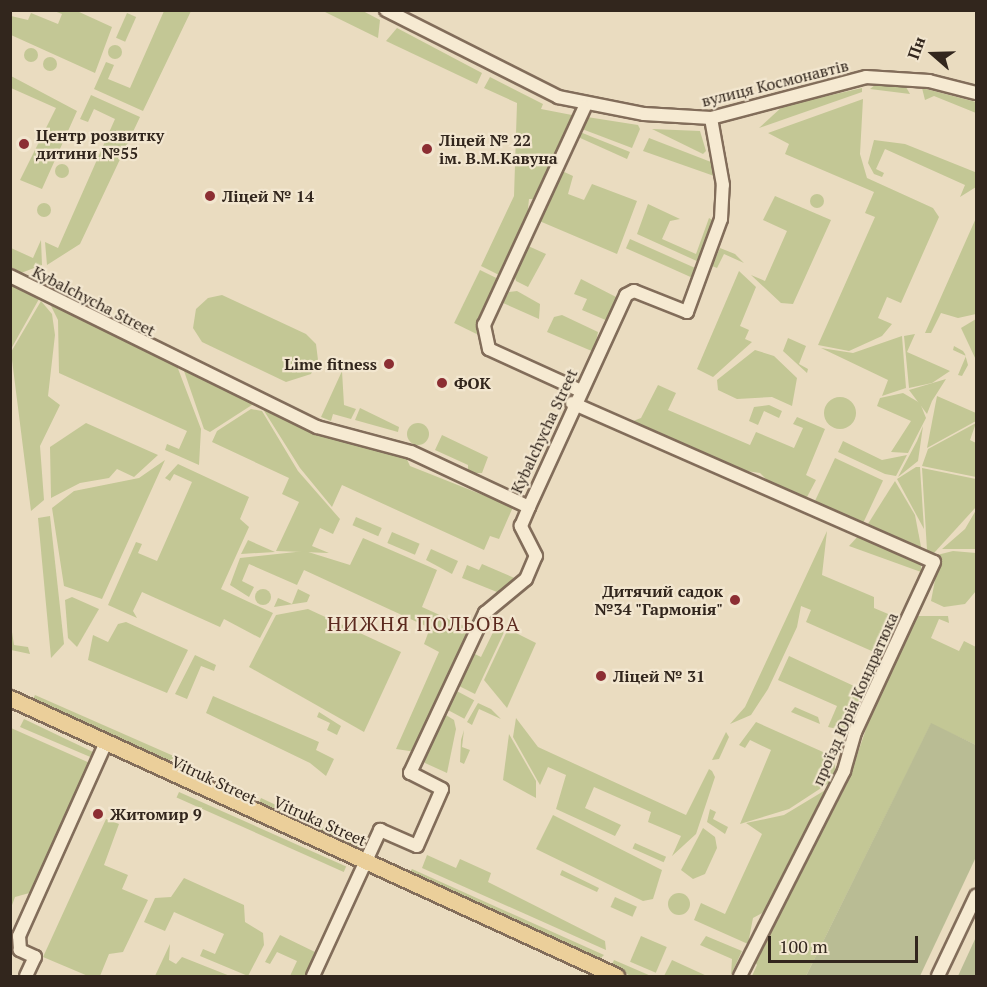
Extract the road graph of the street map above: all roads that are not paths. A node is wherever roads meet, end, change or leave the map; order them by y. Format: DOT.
graph roads {
  1 [pos="386,10"];
  2 [pos="976,93"];
  3 [pos="585,106"];
  4 [pos="711,118"];
  5 [pos="10,276"];
  6 [pos="581,391"];
  7 [pos="572,403"];
  8 [pos="529,507"];
  9 [pos="10,698"];
  10 [pos="10,706"];
  11 [pos="103,749"];
  12 [pos="364,865"];
  13 [pos="976,896"];
  14 [pos="26,976"];
  15 [pos="313,976"];
  16 [pos="599,976"];
  17 [pos="616,976"];
  18 [pos="740,976"];
  19 [pos="938,976"];
  1 -- 3 [label="street, вулиця Космонавтів"];
  2 -- 4 [label="street, вулиця Космонавтів"];
  3 -- 4 [label="street, вулиця Космонавтів"];
  3 -- 6 [label="street"];
  4 -- 6 [label="street, Kybalchycha Street"];
  5 -- 8 [label="street, Kybalchycha Street"];
  6 -- 7 [label="street, Kybalchycha Street"];
  7 -- 8 [label="street, Kybalchycha Street"];
  7 -- 18 [label="street, проїзд Юрія Кондратюка"];
  8 -- 12 [label="street"];
  9 -- 12 [label="main road, Vitruka Street"];
  10 -- 11 [label="main road, Vitruk Street"];
  11 -- 12 [label="main road, Vitruk Street"];
  11 -- 14 [label="street"];
  12 -- 15 [label="street"];
  12 -- 16 [label="main road, Vitruk Street"];
  12 -- 17 [label="main road, Vitruka Street"];
  13 -- 19 [label="street"];
}
